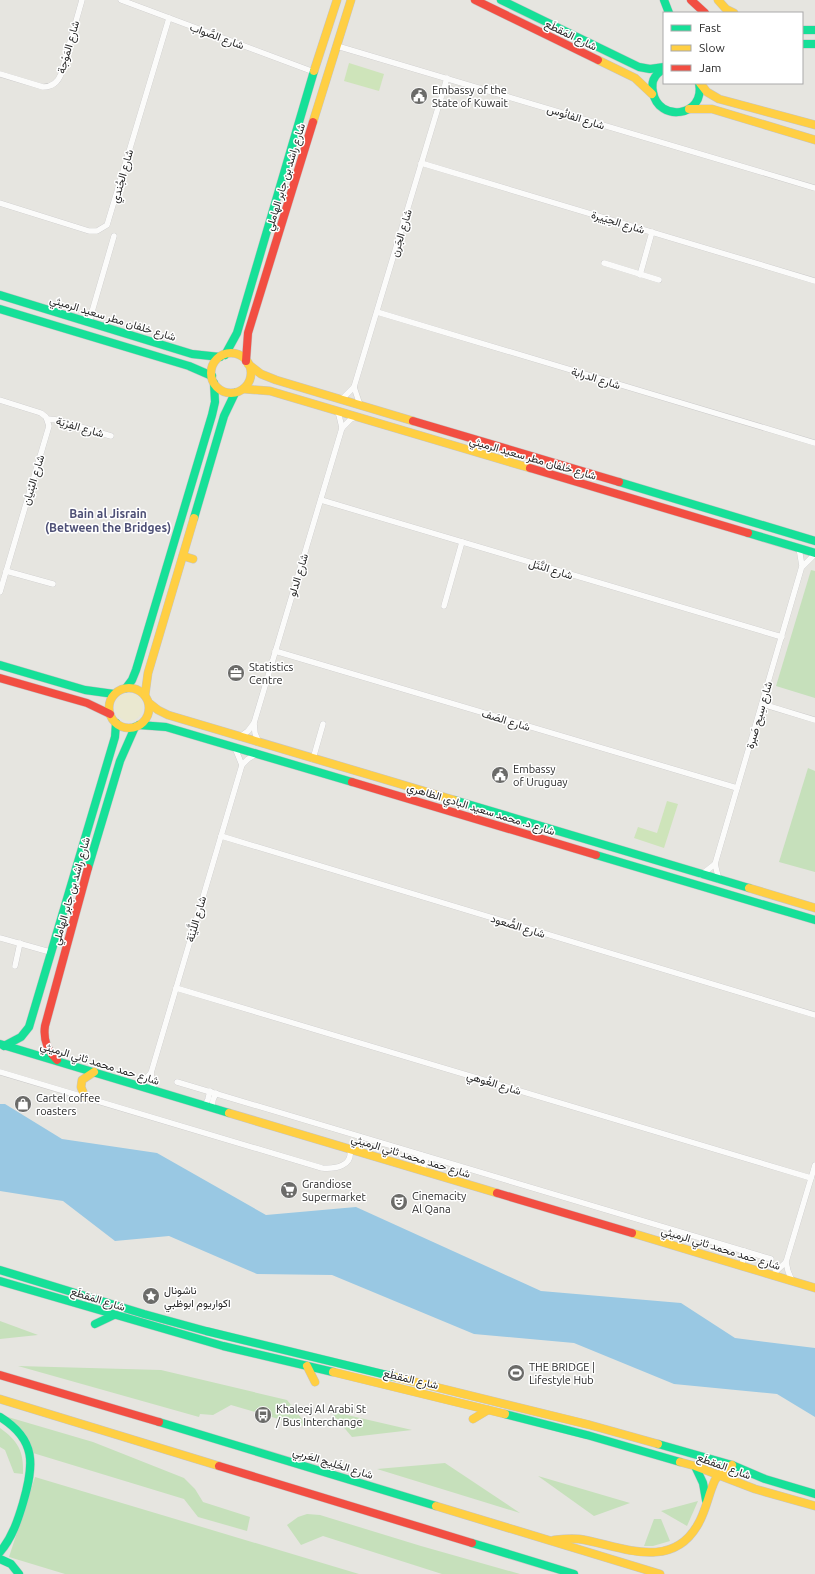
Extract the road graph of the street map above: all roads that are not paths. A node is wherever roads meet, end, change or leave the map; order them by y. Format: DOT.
graph roads {
  1 [pos="82,0"];
  2 [pos="121,0"];
  3 [pos="337,0"];
  4 [pos="345,0"];
  5 [pos="351,0"];
  6 [pos="475,0"];
  7 [pos="501,0"];
  8 [pos="664,0"];
  9 [pos="691,0"];
  10 [pos="718,0"];
  11 [pos="669,12"];
  12 [pos="704,12"];
  13 [pos="732,12"];
  14 [pos="169,18"];
  15 [pos="803,30"];
  16 [pos="815,30"];
  17 [pos="803,44"];
  18 [pos="815,44"];
  19 [pos="337,46"];
  20 [pos="663,68"];
  21 [pos="663,69"];
  22 [pos="314,72"];
  23 [pos="0,74"];
  24 [pos="447,78"];
  25 [pos="700,84"];
  26 [pos="701,84"];
  27 [pos="652,94"];
  28 [pos="689,109"];
  29 [pos="815,125"];
  30 [pos="815,140"];
  31 [pos="421,164"];
  32 [pos="815,188"];
  33 [pos="0,203"];
  34 [pos="652,232"];
  35 [pos="114,236"];
  36 [pos="604,263"];
  37 [pos="640,275"];
  38 [pos="659,280"];
  39 [pos="815,281"];
  40 [pos="0,295"];
  41 [pos="0,310"];
  42 [pos="377,312"];
  43 [pos="89,322"];
  44 [pos="223,356"];
  45 [pos="247,362"];
  46 [pos="213,379"];
  47 [pos="354,387"];
  48 [pos="244,389"];
  49 [pos="235,393"];
  50 [pos="0,400"];
  51 [pos="341,400"];
  52 [pos="360,405"];
  53 [pos="337,411"];
  54 [pos="356,417"];
  55 [pos="48,420"];
  56 [pos="415,422"];
  57 [pos="342,428"];
  58 [pos="412,433"];
  59 [pos="111,436"];
  60 [pos="815,443"];
  61 [pos="321,500"];
  62 [pos="815,541"];
  63 [pos="462,542"];
  64 [pos="799,548"];
  65 [pos="815,554"];
  66 [pos="183,556"];
  67 [pos="193,559"];
  68 [pos="802,566"];
  69 [pos="4,572"];
  70 [pos="53,584"];
  71 [pos="0,592"];
  72 [pos="444,606"];
  73 [pos="782,637"];
  74 [pos="275,651"];
  75 [pos="0,665"];
  76 [pos="0,678"];
  77 [pos="126,688"];
  78 [pos="114,694"];
  79 [pos="147,699"];
  80 [pos="762,704"];
  81 [pos="110,714"];
  82 [pos="815,720"];
  83 [pos="116,723"];
  84 [pos="254,723"];
  85 [pos="323,724"];
  86 [pos="137,726"];
  87 [pos="240,737"];
  88 [pos="259,743"];
  89 [pos="235,748"];
  90 [pos="256,754"];
  91 [pos="313,759"];
  92 [pos="331,764"];
  93 [pos="242,765"];
  94 [pos="327,775"];
  95 [pos="737,788"];
  96 [pos="221,836"];
  97 [pos="715,864"];
  98 [pos="700,875"];
  99 [pos="719,881"];
  100 [pos="815,908"];
  101 [pos="815,920"];
  102 [pos="0,938"];
  103 [pos="20,943"];
  104 [pos="50,952"];
  105 [pos="15,966"];
  106 [pos="176,988"];
  107 [pos="815,1015"];
  108 [pos="2,1045"];
  109 [pos="57,1061"];
  110 [pos="0,1072"];
  111 [pos="94,1072"];
  112 [pos="151,1073"];
  113 [pos="177,1082"];
  114 [pos="138,1086"];
  115 [pos="154,1091"];
  116 [pos="210,1092"];
  117 [pos="216,1093"];
  118 [pos="85,1097"];
  119 [pos="209,1107"];
  120 [pos="350,1149"];
  121 [pos="421,1155"];
  122 [pos="427,1156"];
  123 [pos="815,1165"];
  124 [pos="419,1170"];
  125 [pos="811,1178"];
  126 [pos="744,1251"];
  127 [pos="771,1259"];
  128 [pos="786,1262"];
  129 [pos="742,1266"];
  130 [pos="0,1270"];
  131 [pos="772,1275"];
  132 [pos="0,1281"];
  133 [pos="792,1281"];
  134 [pos="815,1288"];
  135 [pos="114,1315"];
  136 [pos="95,1324"];
  137 [pos="304,1356"];
  138 [pos="304,1366"];
  139 [pos="0,1375"];
  140 [pos="315,1382"];
  141 [pos="0,1399"];
  142 [pos="488,1410"];
  143 [pos="0,1417"];
  144 [pos="472,1419"];
  145 [pos="732,1465"];
  146 [pos="694,1466"];
  147 [pos="719,1475"];
  148 [pos="815,1494"];
  149 [pos="706,1502"];
  150 [pos="815,1506"];
  151 [pos="548,1540"];
  152 [pos="0,1552"];
  153 [pos="0,1559"];
  154 [pos="19,1574"];
  155 [pos="574,1574"];
  156 [pos="660,1574"];
  1 -- 23 [label="street, شارع المَوْجة"];
  2 -- 14 [label="street, شارع الصَّواب"];
  3 -- 22 [label="main road, شارع راشد بن جابر الهاملي"];
  4 -- 19 [label="main road"];
  5 -- 19 [label="main road, شارع راشد بن جابر الهاملي"];
  6 -- 27 [label="main road, شارع المَقطَع"];
  7 -- 20 [label="main road, شارع المَقطَع"];
  8 -- 11 [label="main road"];
  9 -- 12 [label="main road"];
  10 -- 13 [label="main road"];
  14 -- 22 [label="street, شارع الصَّواب"];
  14 -- 33 [label="street, شارع الجُندي"];
  15 -- 16 [label="main road"];
  17 -- 18 [label="main road"];
  19 -- 24 [label="street, شارع الفانُوس"];
  19 -- 45 [label="main road, شارع راشد بن جابر الهاملي"];
  21 -- 27 [label="main road"];
  22 -- 44 [label="main road, شارع راشد بن جابر الهاملي"];
  24 -- 31 [label="street, شارع الجَرن"];
  24 -- 32 [label="street, شارع الفانُوس"];
  25 -- 28 [label="main road"];
  26 -- 29 [label="main road"];
  27 -- 28 [label="main road, شارع المَقطَع"];
  28 -- 30 [label="main road"];
  31 -- 34 [label="street, شارع الحِيَيرة"];
  31 -- 42 [label="street, شارع الجَرن"];
  34 -- 37 [label="street"];
  34 -- 39 [label="street, شارع الحِيَيرة"];
  35 -- 43 [label="street"];
  36 -- 37 [label="street"];
  37 -- 38 [label="street"];
  40 -- 43 [label="main road, شارع خلفان مطر سعيد الرميثي"];
  41 -- 46 [label="main road"];
  42 -- 47 [label="street, شارع الجَرن"];
  42 -- 60 [label="street, شارع الدرابة"];
  43 -- 44 [label="main road, شارع خلفان مطر سعيد الرميثي"];
  44 -- 45 [label="main road"];
  44 -- 46 [label="main road"];
  45 -- 48 [label="main road"];
  45 -- 51 [label="main road, شارع خلفان مطر سعيد الرميثي"];
  46 -- 49 [label="main road"];
  46 -- 77 [label="main road"];
  47 -- 51 [label="street, شارع الجَرن"];
  47 -- 52 [label="street"];
  48 -- 49 [label="main road"];
  48 -- 53 [label="main road, شارع خلفان مطر سعيد الرميثي"];
  49 -- 66 [label="main road"];
  50 -- 55 [label="street"];
  51 -- 52 [label="main road, شارع خلفان مطر سعيد الرميثي"];
  52 -- 56 [label="main road, شارع خلفان مطر سعيد الرميثي"];
  53 -- 54 [label="main road, شارع خلفان مطر سعيد الرميثي"];
  53 -- 57 [label="street"];
  54 -- 57 [label="street"];
  54 -- 58 [label="main road, شارع خلفان مطر سعيد الرميثي"];
  55 -- 59 [label="street, شارع الفِرْيَة"];
  55 -- 69 [label="street, شارع البُنيان"];
  56 -- 58 [label="main road"];
  56 -- 62 [label="main road, شارع خلفان مطر سعيد الرميثي"];
  57 -- 61 [label="street, شارع الدلو"];
  58 -- 64 [label="main road, شارع خلفان مطر سعيد الرميثي"];
  61 -- 63 [label="street, شارع النَّتَل"];
  61 -- 74 [label="street, شارع الدلو"];
  63 -- 72 [label="street"];
  63 -- 73 [label="street, شارع النَّتَل"];
  64 -- 65 [label="main road, شارع خلفان مطر سعيد الرميثي"];
  64 -- 68 [label="street, شارع سِيح صَبرة"];
  65 -- 68 [label="street"];
  66 -- 67 [label="main road"];
  66 -- 79 [label="main road"];
  68 -- 73 [label="street, شارع سِيح صَبرة"];
  69 -- 70 [label="street"];
  69 -- 71 [label="street, شارع البُنيان"];
  73 -- 80 [label="street, شارع سِيح صَبرة"];
  74 -- 84 [label="street, شارع الدلو"];
  74 -- 95 [label="street, شارع الصَف"];
  75 -- 78 [label="main road"];
  76 -- 81 [label="main road"];
  77 -- 78 [label="main road"];
  77 -- 79 [label="main road"];
  78 -- 81 [label="main road"];
  79 -- 86 [label="main road"];
  79 -- 87 [label="main road, شارع د. محمد سعيد البادي الظاهري"];
  80 -- 82 [label="street"];
  80 -- 95 [label="street, شارع سِيح صَبرة"];
  81 -- 83 [label="main road"];
  83 -- 86 [label="main road"];
  83 -- 104 [label="main road, شارع راشد بن جابر الهاملي"];
  84 -- 87 [label="street, شارع الدلو"];
  84 -- 88 [label="street, شارع الدلو"];
  85 -- 91 [label="street"];
  86 -- 89 [label="main road, شارع د. محمد سعيد البادي الظاهري"];
  86 -- 109 [label="main road, شارع راشد بن جابر الهاملي"];
  87 -- 88 [label="main road, شارع د. محمد سعيد البادي الظاهري"];
  88 -- 91 [label="main road, شارع د. محمد سعيد البادي الظاهري"];
  89 -- 90 [label="main road, شارع د. محمد سعيد البادي الظاهري"];
  89 -- 93 [label="street"];
  90 -- 93 [label="street"];
  90 -- 94 [label="main road, شارع د. محمد سعيد البادي الظاهري"];
  91 -- 92 [label="main road, شارع د. محمد سعيد البادي الظاهري"];
  92 -- 94 [label="main road"];
  92 -- 98 [label="main road, شارع د. محمد سعيد البادي الظاهري"];
  93 -- 96 [label="street, شارع اللَّيْنَة"];
  94 -- 101 [label="main road, شارع د. محمد سعيد البادي الظاهري"];
  95 -- 97 [label="street, شارع سِيح صَبرة"];
  96 -- 106 [label="street, شارع اللَّيْنَة"];
  96 -- 107 [label="street, شارع الصُّعود"];
  97 -- 98 [label="street"];
  97 -- 99 [label="street, شارع سِيح صَبرة"];
  98 -- 99 [label="main road, شارع د. محمد سعيد البادي الظاهري"];
  99 -- 100 [label="main road, شارع د. محمد سعيد البادي الظاهري"];
  102 -- 103 [label="street"];
  103 -- 104 [label="street"];
  103 -- 105 [label="street"];
  104 -- 108 [label="main road, شارع راشد بن جابر الهاملي"];
  106 -- 112 [label="street, شارع اللَّيْنَة"];
  106 -- 125 [label="street, شارع الغُوهي"];
  108 -- 109 [label="main road, شارع حمد محمد ثاني الرميثي"];
  109 -- 111 [label="main road, شارع حمد محمد ثاني الرميثي"];
  110 -- 118 [label="street"];
  111 -- 114 [label="main road, شارع حمد محمد ثاني الرميثي"];
  111 -- 118 [label="main road"];
  112 -- 114 [label="street, شارع اللَّيْنَة"];
  112 -- 115 [label="street, شارع اللَّيْنَة"];
  113 -- 116 [label="street"];
  114 -- 115 [label="main road, شارع حمد محمد ثاني الرميثي"];
  115 -- 119 [label="main road, شارع حمد محمد ثاني الرميثي"];
  116 -- 117 [label="street"];
  116 -- 119 [label="street"];
  117 -- 119 [label="street"];
  117 -- 121 [label="street"];
  118 -- 120 [label="street"];
  119 -- 120 [label="main road, شارع حمد محمد ثاني الرميثي"];
  120 -- 124 [label="main road, شارع حمد محمد ثاني الرميثي"];
  121 -- 122 [label="street"];
  121 -- 124 [label="street"];
  122 -- 124 [label="street"];
  122 -- 126 [label="street"];
  123 -- 125 [label="street"];
  124 -- 129 [label="main road, شارع حمد محمد ثاني الرميثي"];
  125 -- 128 [label="street"];
  126 -- 127 [label="street"];
  126 -- 129 [label="street"];
  128 -- 131 [label="street"];
  128 -- 133 [label="street"];
  129 -- 131 [label="main road, شارع حمد محمد ثاني الرميثي"];
  130 -- 137 [label="main road, شارع المَقطَع"];
  131 -- 133 [label="main road, شارع حمد محمد ثاني الرميثي"];
  132 -- 135 [label="main road, شارع المَقطَع"];
  133 -- 134 [label="main road, شارع حمد محمد ثاني الرميثي"];
  135 -- 136 [label="main road"];
  135 -- 138 [label="main road, شارع المَقطَع"];
  137 -- 138 [label="main road"];
  137 -- 145 [label="main road, شارع المَقطَع"];
  138 -- 140 [label="main road"];
  138 -- 142 [label="main road, شارع المَقطَع"];
  139 -- 151 [label="main road, شارع الخَلِيج العَربِي"];
  141 -- 155 [label="main road"];
  142 -- 144 [label="main road"];
  142 -- 146 [label="main road, شارع المَقطَع"];
  143 -- 152 [label="main road"];
  145 -- 147 [label="main road"];
  145 -- 148 [label="main road, شارع المَقطَع"];
  146 -- 147 [label="main road, شارع المَقطَع"];
  146 -- 149 [label="main road"];
  147 -- 149 [label="main road"];
  147 -- 150 [label="main road, شارع المَقطَع"];
  149 -- 151 [label="main road"];
  151 -- 156 [label="main road, شارع الخَلِيج العَربِي"];
  153 -- 154 [label="main road"];
}
